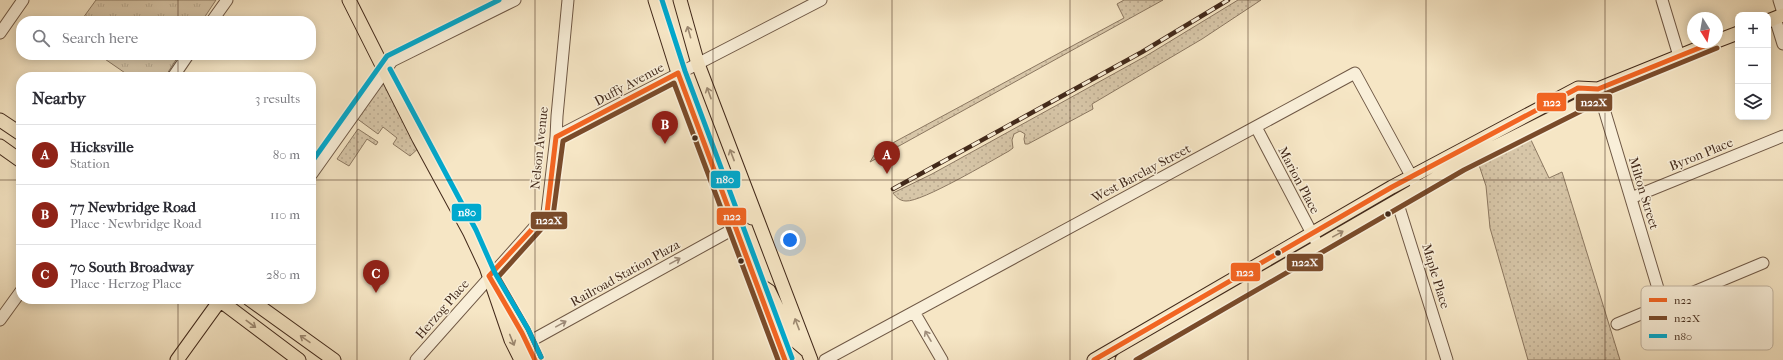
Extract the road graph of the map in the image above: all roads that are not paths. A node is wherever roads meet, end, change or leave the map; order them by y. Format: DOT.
graph roads {
  1 [pos="23,0"];
  2 [pos="227,0"];
  3 [pos="349,0"];
  4 [pos="568,0"];
  5 [pos="655,0"];
  6 [pos="680,0"];
  7 [pos="821,0"];
  8 [pos="1662,0"];
  9 [pos="1779,0"];
  10 [pos="508,1"];
  11 [pos="216,16"];
  12 [pos="1777,17"];
  13 [pos="0,33"];
  14 [pos="1735,34"];
  15 [pos="1723,39"];
  16 [pos="1783,44"];
  17 [pos="1700,48"];
  18 [pos="1679,56"];
  19 [pos="185,60"];
  20 [pos="698,64"];
  21 [pos="176,72"];
  22 [pos="384,72"];
  23 [pos="678,74"];
  24 [pos="1598,89"];
  25 [pos="1533,112"];
  26 [pos="0,120"];
  27 [pos="1256,127"];
  28 [pos="1531,129"];
  29 [pos="16,131"];
  30 [pos="1783,136"];
  31 [pos="556,137"];
  32 [pos="0,146"];
  33 [pos="16,157"];
  34 [pos="316,168"];
  35 [pos="717,174"];
  36 [pos="1411,177"];
  37 [pos="1418,189"];
  38 [pos="1631,198"];
  39 [pos="1397,201"];
  40 [pos="756,217"];
  41 [pos="737,227"];
  42 [pos="1315,240"];
  43 [pos="1763,263"];
  44 [pos="489,276"];
  45 [pos="757,283"];
  46 [pos="1657,286"];
  47 [pos="1708,286"];
  48 [pos="1214,292"];
  49 [pos="16,298"];
  50 [pos="216,304"];
  51 [pos="226,304"];
  52 [pos="256,304"];
  53 [pos="914,312"];
  54 [pos="1641,314"];
  55 [pos="1194,319"];
  56 [pos="0,320"];
  57 [pos="1617,324"];
  58 [pos="524,338"];
  59 [pos="809,356"];
  60 [pos="177,360"];
  61 [pos="299,360"];
  62 [pos="334,360"];
  63 [pos="416,360"];
  64 [pos="521,360"];
  65 [pos="535,360"];
  66 [pos="785,360"];
  67 [pos="825,360"];
  68 [pos="942,360"];
  69 [pos="1094,360"];
  70 [pos="1122,360"];
  71 [pos="1447,360"];
  1 -- 13 [label="street"];
  2 -- 11 [label="street"];
  3 -- 22 [label="main road"];
  4 -- 31 [label="street, Nelson Avenue"];
  5 -- 23 [label="main road"];
  20 -- 6 [label="main road, one-way"];
  7 -- 20 [label="street, Duffy Avenue"];
  8 -- 18 [label="street"];
  9 -- 12 [label="street"];
  10 -- 22 [label="street"];
  12 -- 16 [label="street"];
  14 -- 15 [label="main road"];
  17 -- 18 [label="main road"];
  18 -- 24 [label="main road"];
  19 -- 21 [label="street"];
  20 -- 23 [label="street, Duffy Avenue"];
  40 -- 20 [label="main road, one-way"];
  22 -- 34 [label="street"];
  22 -- 44 [label="main road"];
  23 -- 31 [label="street, Duffy Avenue"];
  23 -- 35 [label="main road"];
  24 -- 25 [label="main road"];
  24 -- 28 [label="main road"];
  24 -- 38 [label="street, Milton Street"];
  25 -- 28 [label="main road"];
  25 -- 36 [label="main road"];
  26 -- 29 [label="main road"];
  27 -- 36 [label="street, West Barclay Street"];
  27 -- 42 [label="street, Marion Place"];
  27 -- 53 [label="street, West Barclay Street"];
  28 -- 37 [label="main road"];
  30 -- 38 [label="street, Byron Place"];
  31 -- 44 [label="street, Nelson Avenue"];
  32 -- 33 [label="main road"];
  35 -- 40 [label="main road"];
  35 -- 41 [label="main road"];
  36 -- 37 [label="street, West Barclay Street"];
  36 -- 42 [label="main road"];
  37 -- 39 [label="main road"];
  38 -- 46 [label="street, Milton Street"];
  42 -- 39 [label="main road, one-way"];
  39 -- 71 [label="street, Maple Place"];
  59 -- 40 [label="main road, one-way"];
  41 -- 45 [label="main road"];
  58 -- 41 [label="street, Railroad Station Plaza, one-way"];
  42 -- 48 [label="main road"];
  42 -- 55 [label="main road"];
  43 -- 47 [label="street"];
  44 -- 58 [label="main road"];
  44 -- 63 [label="street, Herzog Place"];
  44 -- 64 [label="main road, one-way"];
  45 -- 59 [label="main road"];
  45 -- 66 [label="main road"];
  48 -- 55 [label="main road"];
  48 -- 69 [label="main road"];
  49 -- 56 [label="street"];
  50 -- 60 [label="main road"];
  51 -- 61 [label="main road, one-way"];
  62 -- 52 [label="main road, one-way"];
  53 -- 67 [label="street, West Barclay Street"];
  68 -- 53 [label="street, one-way"];
  54 -- 57 [label="street"];
  55 -- 70 [label="main road"];
  58 -- 65 [label="main road"];
}
